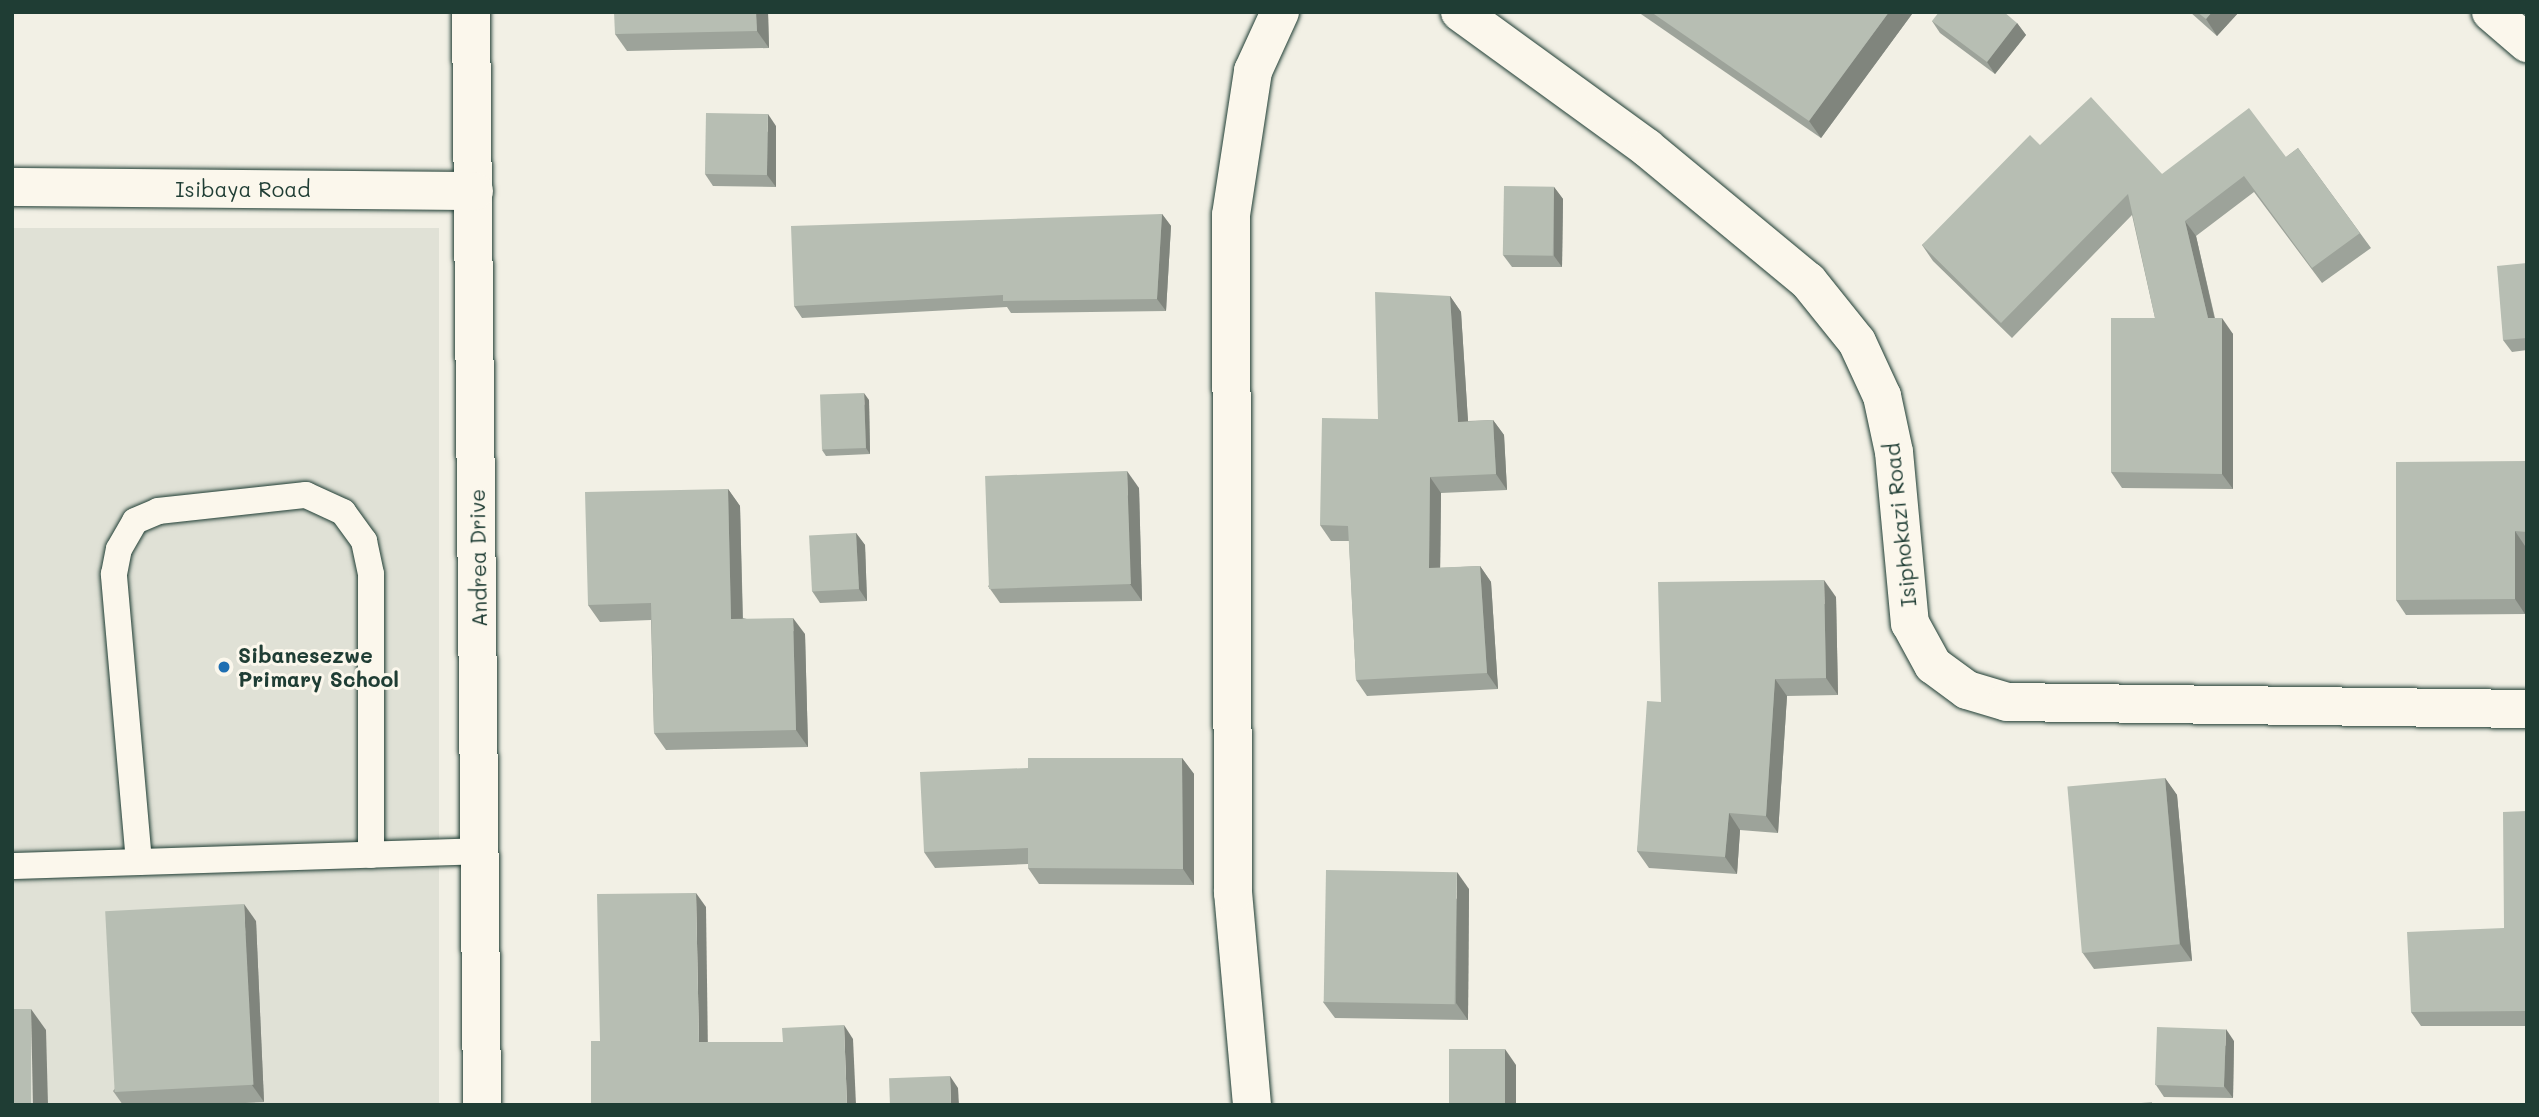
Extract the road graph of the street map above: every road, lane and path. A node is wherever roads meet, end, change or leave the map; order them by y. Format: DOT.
graph roads {
  1 [pos="471,12"];
  2 [pos="1280,12"];
  3 [pos="1460,12"];
  4 [pos="2491,12"];
  5 [pos="2527,43"];
  6 [pos="12,187"];
  7 [pos="474,191"];
  8 [pos="2527,709"];
  9 [pos="481,851"];
  10 [pos="371,855"];
  11 [pos="139,862"];
  12 [pos="12,866"];
  13 [pos="482,1105"];
  14 [pos="1252,1105"];
  1 -- 7 [label="street, Andrea Drive"];
  2 -- 14 [label="street"];
  3 -- 8 [label="street, Isiphokazi Road"];
  4 -- 5 [label="street"];
  6 -- 7 [label="street, Isibaya Road"];
  7 -- 9 [label="street, Andrea Drive"];
  9 -- 10 [label="lane"];
  9 -- 13 [label="street, Andrea Drive"];
  10 -- 11 [label="lane"];
  10 -- 11 [label="lane"];
  11 -- 12 [label="lane"];
}
